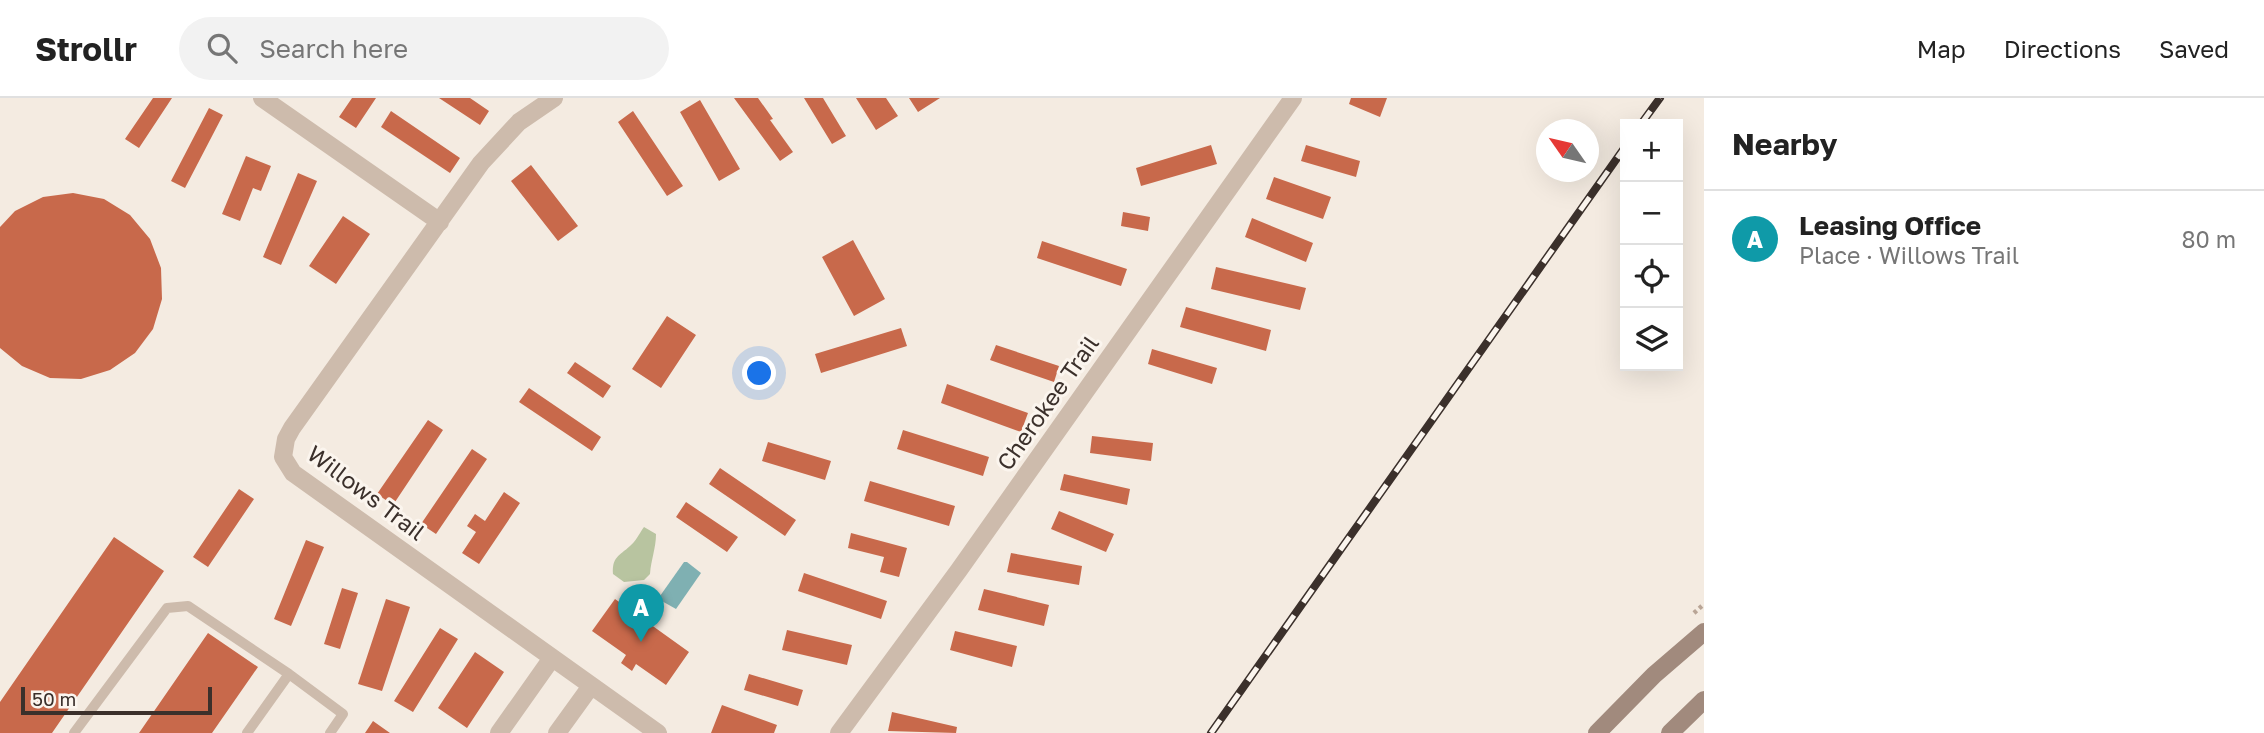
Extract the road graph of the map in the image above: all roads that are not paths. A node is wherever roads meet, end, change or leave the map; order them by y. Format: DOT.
graph roads {
  1 [pos="262,98"];
  2 [pos="554,98"];
  3 [pos="1293,98"];
  4 [pos="440,222"];
  5 [pos="1704,632"];
  6 [pos="552,658"];
  7 [pos="289,674"];
  8 [pos="592,686"];
  9 [pos="1704,701"];
  10 [pos="74,733"];
  11 [pos="247,733"];
  12 [pos="330,733"];
  13 [pos="499,733"];
  14 [pos="557,733"];
  15 [pos="658,733"];
  16 [pos="839,733"];
  17 [pos="1597,733"];
  18 [pos="1670,733"];
  1 -- 4 [label="street"];
  2 -- 4 [label="street, Willows Trail"];
  3 -- 16 [label="street, Cherokee Trail"];
  4 -- 6 [label="street, Willows Trail"];
  5 -- 17 [label="main road"];
  6 -- 8 [label="street, Willows Trail"];
  6 -- 13 [label="street"];
  7 -- 10 [label="lane"];
  7 -- 11 [label="lane"];
  7 -- 12 [label="lane"];
  8 -- 14 [label="street"];
  8 -- 15 [label="street, Willows Trail"];
  9 -- 18 [label="main road"];
}
